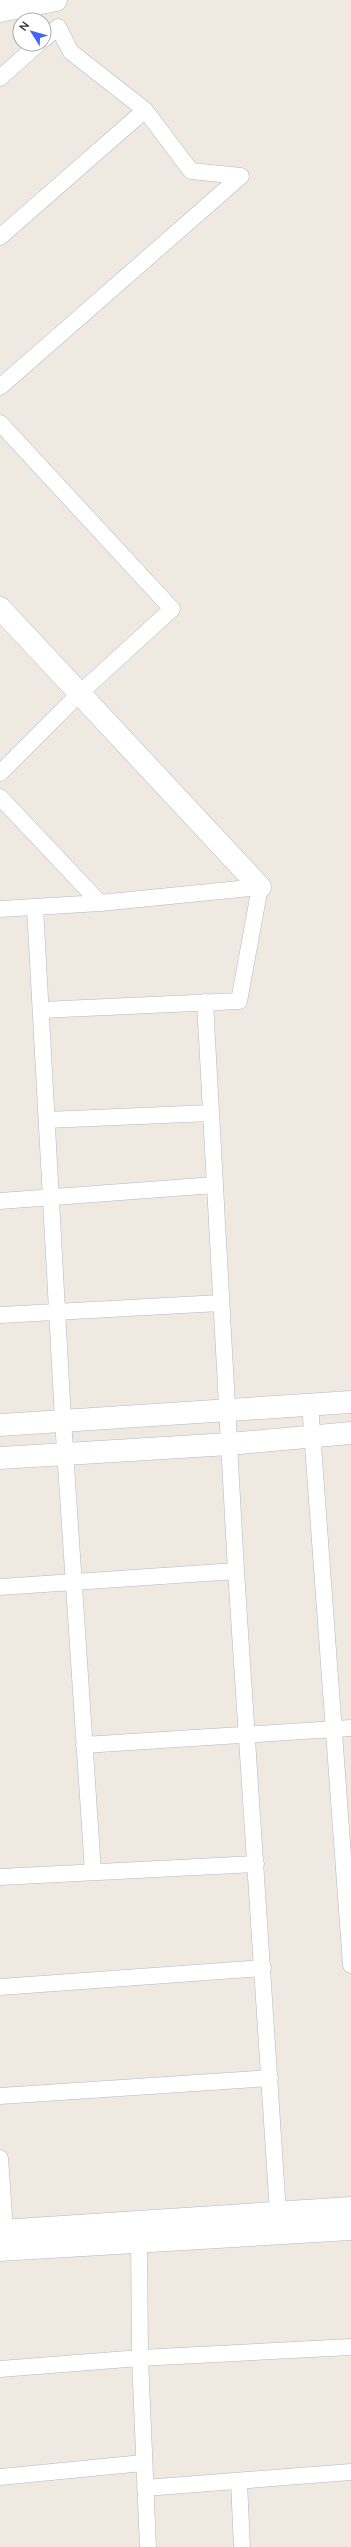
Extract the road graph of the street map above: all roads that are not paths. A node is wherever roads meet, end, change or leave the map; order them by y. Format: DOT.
graph roads {
  1 [pos="56,0"];
  2 [pos="0,11"];
  3 [pos="52,32"];
  4 [pos="29,52"];
  5 [pos="0,78"];
  6 [pos="145,110"];
  7 [pos="0,237"];
  8 [pos="0,387"];
  9 [pos="0,423"];
  10 [pos="0,608"];
  11 [pos="80,693"];
  12 [pos="0,772"];
  13 [pos="0,797"];
  14 [pos="260,887"];
  15 [pos="100,903"];
  16 [pos="35,907"];
  17 [pos="0,909"];
  18 [pos="205,1002"];
  19 [pos="41,1010"];
  20 [pos="211,1113"];
  21 [pos="47,1120"];
  22 [pos="215,1185"];
  23 [pos="51,1197"];
  24 [pos="0,1201"];
  25 [pos="220,1303"];
  26 [pos="57,1312"];
  27 [pos="0,1315"];
  28 [pos="351,1402"];
  29 [pos="310,1404"];
  30 [pos="226,1410"];
  31 [pos="63,1420"];
  32 [pos="0,1425"];
  33 [pos="351,1433"];
  34 [pos="313,1435"];
  35 [pos="229,1444"];
  36 [pos="65,1453"];
  37 [pos="0,1458"];
  38 [pos="236,1571"];
  39 [pos="73,1582"];
  40 [pos="0,1587"];
  41 [pos="351,1728"];
  42 [pos="334,1729"];
  43 [pos="248,1734"];
  44 [pos="84,1745"];
  45 [pos="256,1864"];
  46 [pos="93,1872"];
  47 [pos="0,1877"];
  48 [pos="351,1965"];
  49 [pos="263,1968"];
  50 [pos="0,1987"];
  51 [pos="270,2078"];
  52 [pos="0,2096"];
  53 [pos="0,2158"];
  54 [pos="351,2208"];
  55 [pos="278,2213"];
  56 [pos="351,2229"];
  57 [pos="139,2232"];
  58 [pos="2,2237"];
  59 [pos="351,2347"];
  60 [pos="140,2358"];
  61 [pos="0,2369"];
  62 [pos="144,2462"];
  63 [pos="351,2472"];
  64 [pos="0,2477"];
  65 [pos="239,2482"];
  66 [pos="145,2488"];
  67 [pos="148,2547"];
  68 [pos="242,2547"];
  1 -- 2 [label="street"];
  3 -- 6 [label="street"];
  4 -- 5 [label="street"];
  6 -- 7 [label="street"];
  6 -- 8 [label="street"];
  9 -- 11 [label="street"];
  10 -- 11 [label="street"];
  11 -- 12 [label="street"];
  11 -- 14 [label="street"];
  13 -- 15 [label="street"];
  14 -- 15 [label="street"];
  14 -- 18 [label="street"];
  15 -- 16 [label="street"];
  16 -- 17 [label="street"];
  16 -- 19 [label="street"];
  18 -- 19 [label="street"];
  18 -- 20 [label="street"];
  19 -- 21 [label="street"];
  20 -- 21 [label="street"];
  20 -- 22 [label="street"];
  21 -- 23 [label="street"];
  22 -- 23 [label="street"];
  22 -- 25 [label="street"];
  23 -- 24 [label="street"];
  23 -- 26 [label="street"];
  25 -- 26 [label="street"];
  25 -- 30 [label="street"];
  26 -- 27 [label="street"];
  26 -- 31 [label="street"];
  28 -- 29 [label="street"];
  29 -- 30 [label="street"];
  29 -- 34 [label="street"];
  30 -- 31 [label="street"];
  30 -- 35 [label="street"];
  31 -- 32 [label="street"];
  31 -- 36 [label="street"];
  33 -- 34 [label="street"];
  34 -- 35 [label="street"];
  34 -- 42 [label="street"];
  35 -- 36 [label="street"];
  35 -- 38 [label="street"];
  36 -- 37 [label="street"];
  36 -- 39 [label="street"];
  38 -- 39 [label="street"];
  38 -- 43 [label="street"];
  39 -- 40 [label="street"];
  39 -- 44 [label="street"];
  41 -- 42 [label="street"];
  42 -- 43 [label="street"];
  42 -- 48 [label="street"];
  43 -- 44 [label="street"];
  43 -- 45 [label="street"];
  44 -- 46 [label="street"];
  45 -- 46 [label="street"];
  45 -- 49 [label="street"];
  46 -- 47 [label="street"];
  49 -- 50 [label="street"];
  49 -- 51 [label="street"];
  51 -- 52 [label="street"];
  51 -- 55 [label="street"];
  53 -- 58 [label="street"];
  54 -- 55 [label="street"];
  55 -- 57 [label="street"];
  56 -- 57 [label="street"];
  57 -- 58 [label="street"];
  57 -- 60 [label="street"];
  59 -- 60 [label="street"];
  60 -- 61 [label="street"];
  60 -- 62 [label="street"];
  62 -- 64 [label="street"];
  62 -- 66 [label="street"];
  63 -- 65 [label="street"];
  65 -- 66 [label="street"];
  65 -- 68 [label="street"];
  66 -- 67 [label="street"];
}
